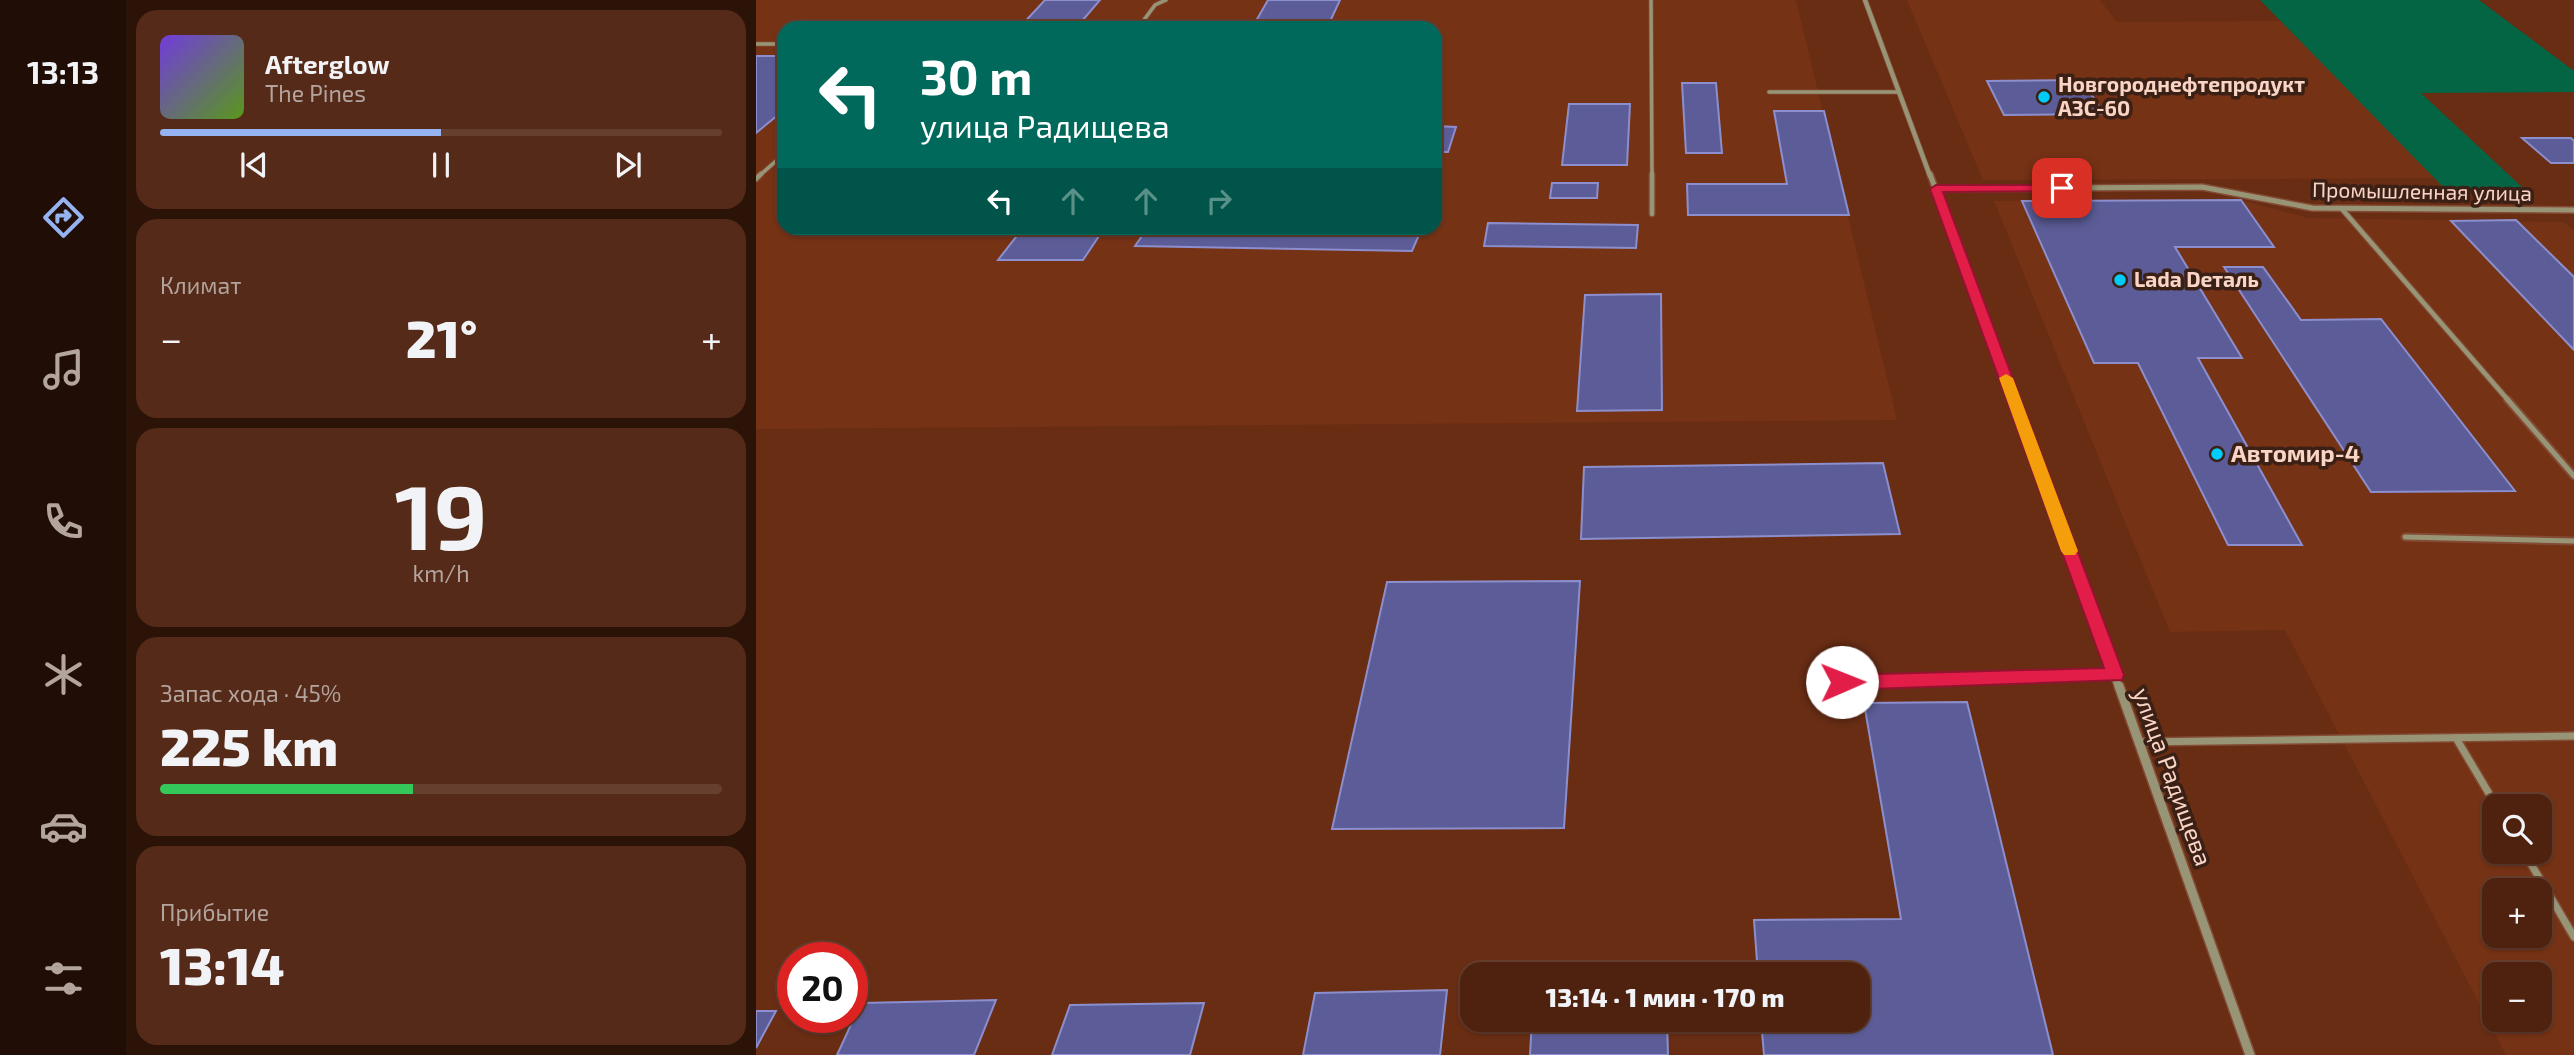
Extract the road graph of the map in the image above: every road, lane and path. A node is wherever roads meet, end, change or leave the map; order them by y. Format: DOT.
graph roads {
  1 [pos="1166,0"];
  2 [pos="1651,0"];
  3 [pos="1865,0"];
  4 [pos="1143,21"];
  5 [pos="756,44"];
  6 [pos="777,44"];
  7 [pos="1769,92"];
  8 [pos="1899,92"];
  9 [pos="777,160"];
  10 [pos="756,179"];
  11 [pos="1936,189"];
  12 [pos="2342,209"];
  13 [pos="2574,210"];
  14 [pos="1653,214"];
  15 [pos="2574,476"];
  16 [pos="2405,537"];
  17 [pos="2574,541"];
  18 [pos="2115,675"];
  19 [pos="1842,682"];
  20 [pos="2574,736"];
  21 [pos="2456,738"];
  22 [pos="2139,742"];
  23 [pos="2489,794"];
  24 [pos="2531,864"];
  25 [pos="2574,937"];
  26 [pos="2250,1055"];
  1 -- 4 [label="lane"];
  2 -- 14 [label="lane"];
  3 -- 8 [label="street, улица Радищева"];
  5 -- 6 [label="lane"];
  7 -- 8 [label="lane"];
  8 -- 11 [label="street, улица Радищева"];
  9 -- 10 [label="lane"];
  11 -- 12 [label="street, Промышленная улица"];
  11 -- 18 [label="street, улица Радищева"];
  12 -- 13 [label="street, Промышленная улица"];
  12 -- 15 [label="lane"];
  16 -- 17 [label="lane"];
  18 -- 19 [label="lane"];
  18 -- 22 [label="street, улица Радищева"];
  20 -- 21 [label="lane"];
  21 -- 22 [label="lane"];
  21 -- 23 [label="lane"];
  22 -- 26 [label="street, улица Радищева"];
  24 -- 25 [label="lane"];
}
